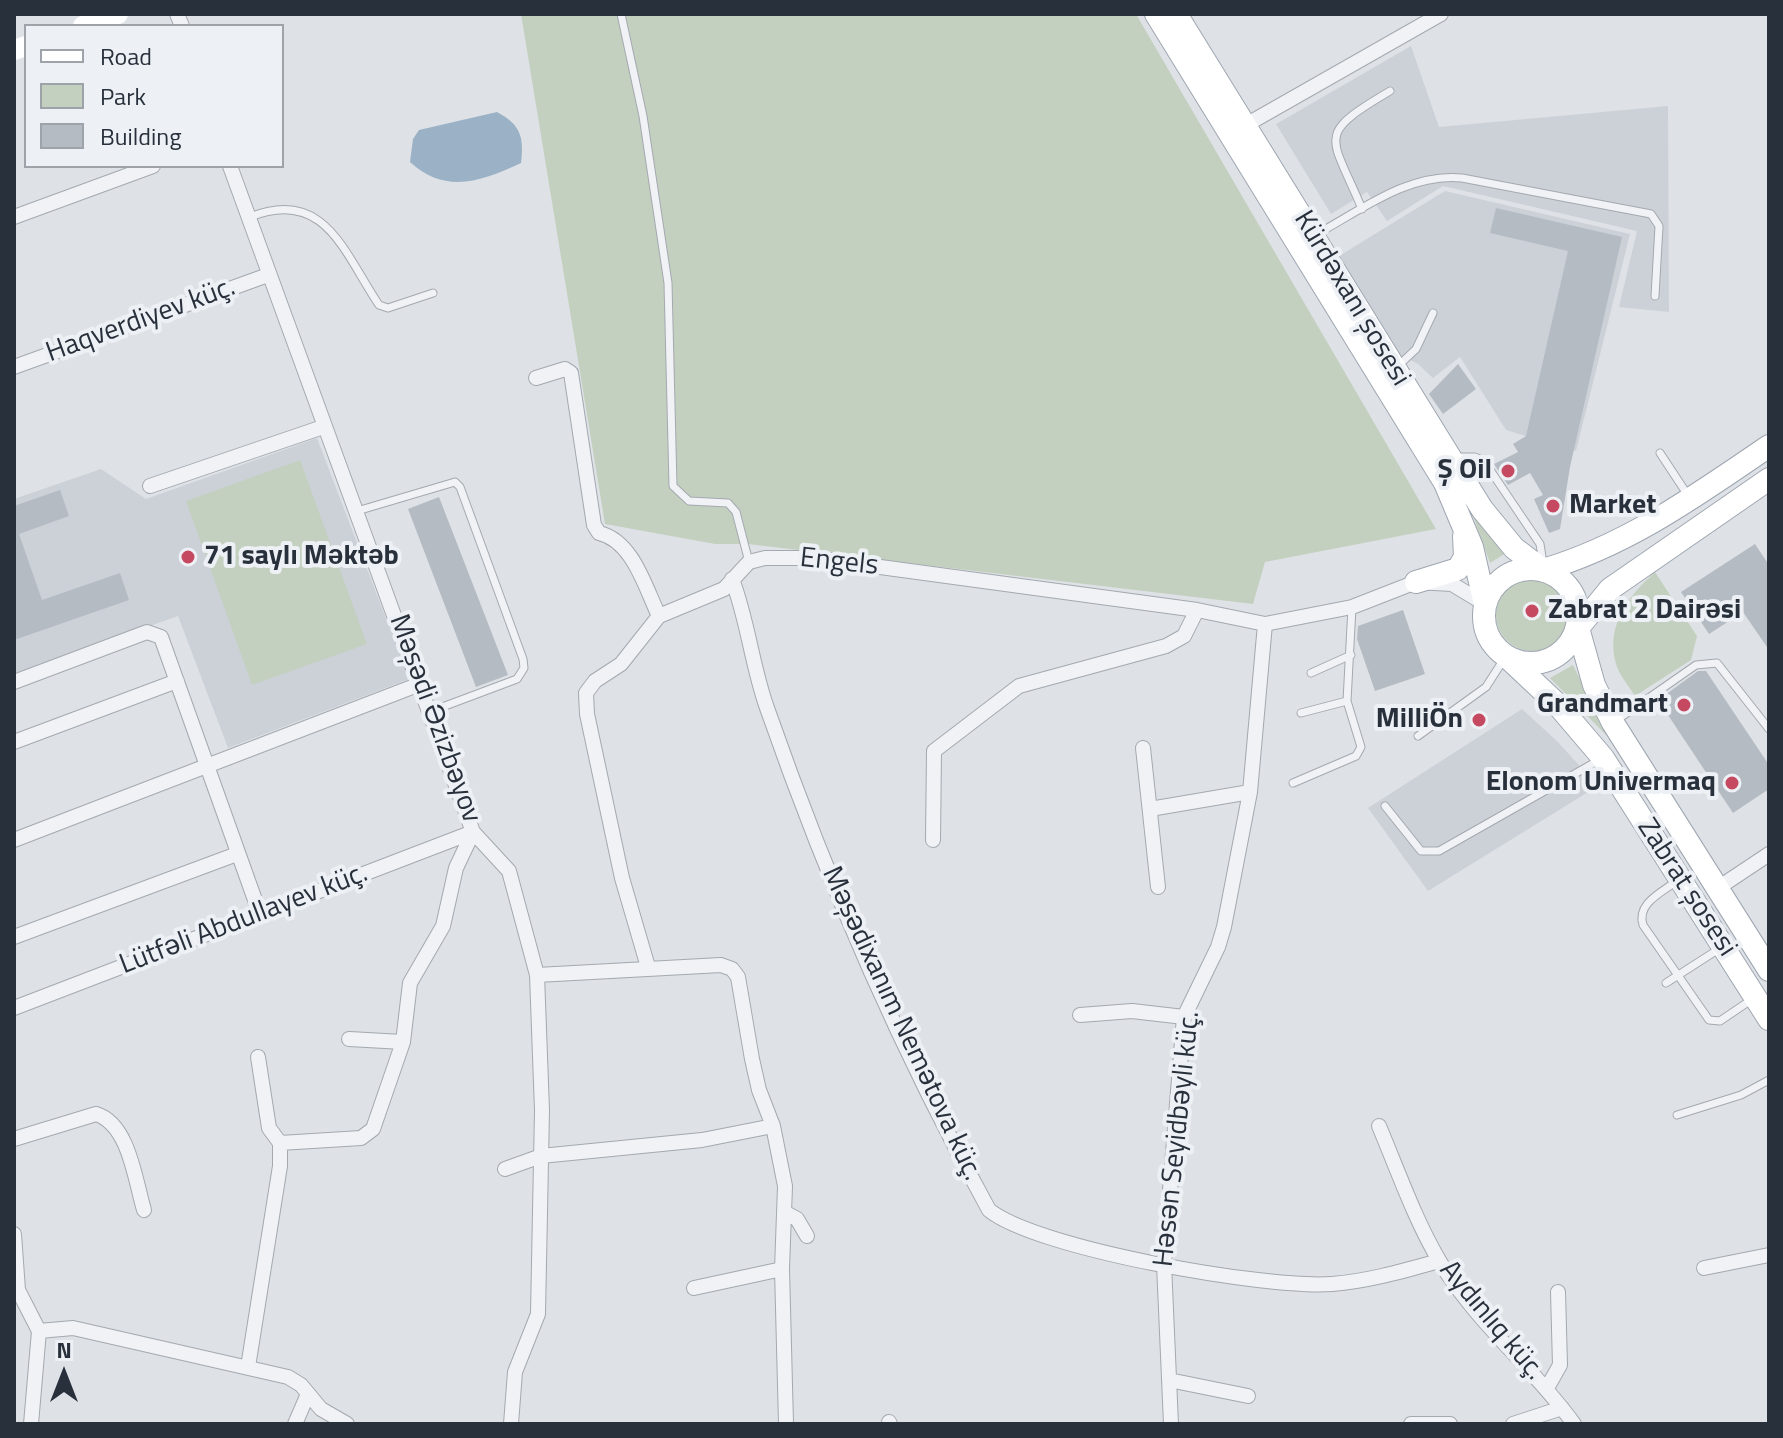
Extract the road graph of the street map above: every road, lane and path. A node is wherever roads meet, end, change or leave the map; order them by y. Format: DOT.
graph roads {
  1 [pos="118,14"];
  2 [pos="621,14"];
  3 [pos="1156,14"];
  4 [pos="1176,14"];
  5 [pos="1441,14"];
  6 [pos="89,24"];
  7 [pos="1390,91"];
  8 [pos="1244,126"];
  9 [pos="148,168"];
  10 [pos="231,168"];
  11 [pos="1362,209"];
  12 [pos="14,217"];
  13 [pos="247,217"];
  14 [pos="1313,236"];
  15 [pos="268,275"];
  16 [pos="433,293"];
  17 [pos="1655,296"];
  18 [pos="1433,313"];
  19 [pos="14,367"];
  20 [pos="1394,370"];
  21 [pos="536,378"];
  22 [pos="323,427"];
  23 [pos="1769,446"];
  24 [pos="1660,453"];
  25 [pos="1769,479"];
  26 [pos="150,486"];
  27 [pos="1690,499"];
  28 [pos="357,511"];
  29 [pos="1463,523"];
  30 [pos="749,562"];
  31 [pos="1543,570"];
  32 [pos="732,579"];
  33 [pos="1416,582"];
  34 [pos="1485,604"];
  35 [pos="1352,607"];
  36 [pos="1197,610"];
  37 [pos="659,616"];
  38 [pos="1265,624"];
  39 [pos="1578,628"];
  40 [pos="1351,655"];
  41 [pos="1506,656"];
  42 [pos="1311,673"];
  43 [pos="177,681"];
  44 [pos="14,682"];
  45 [pos="420,684"];
  46 [pos="1347,701"];
  47 [pos="429,712"];
  48 [pos="1301,713"];
  49 [pos="1613,723"];
  50 [pos="1769,729"];
  51 [pos="1418,736"];
  52 [pos="14,742"];
  53 [pos="1143,748"];
  54 [pos="1603,758"];
  55 [pos="207,765"];
  56 [pos="1293,783"];
  57 [pos="1250,792"];
  58 [pos="1385,806"];
  59 [pos="1150,809"];
  60 [pos="473,832"];
  61 [pos="14,840"];
  62 [pos="933,840"];
  63 [pos="237,854"];
  64 [pos="1769,854"];
  65 [pos="1680,878"];
  66 [pos="1158,887"];
  67 [pos="1718,888"];
  68 [pos="260,914"];
  69 [pos="14,937"];
  70 [pos="1724,946"];
  71 [pos="648,967"];
  72 [pos="1769,970"];
  73 [pos="537,975"];
  74 [pos="1677,976"];
  75 [pos="1666,983"];
  76 [pos="1755,997"];
  77 [pos="14,1008"];
  78 [pos="1080,1015"];
  79 [pos="1184,1017"];
  80 [pos="1769,1019"];
  81 [pos="349,1039"];
  82 [pos="403,1042"];
  83 [pos="258,1057"];
  84 [pos="1769,1080"];
  85 [pos="1677,1115"];
  86 [pos="773,1126"];
  87 [pos="1379,1126"];
  88 [pos="14,1139"];
  89 [pos="280,1143"];
  90 [pos="541,1156"];
  91 [pos="505,1169"];
  92 [pos="144,1210"];
  93 [pos="784,1212"];
  94 [pos="14,1234"];
  95 [pos="807,1236"];
  96 [pos="1769,1255"];
  97 [pos="1439,1261"];
  98 [pos="1164,1264"];
  99 [pos="1704,1268"];
  100 [pos="782,1269"];
  101 [pos="694,1288"];
  102 [pos="1558,1292"];
  103 [pos="39,1331"];
  104 [pos="248,1367"];
  105 [pos="1169,1380"];
  106 [pos="1547,1388"];
  107 [pos="308,1394"];
  108 [pos="1248,1396"];
  109 [pos="1562,1408"];
  110 [pos="31,1424"];
  111 [pos="295,1424"];
  112 [pos="347,1424"];
  113 [pos="511,1424"];
  114 [pos="786,1424"];
  115 [pos="1171,1424"];
  116 [pos="1411,1424"];
  117 [pos="1450,1424"];
  118 [pos="1513,1424"];
  119 [pos="1574,1424"];
  1 -- 6 [label="street"];
  2 -- 30 [label="lane"];
  3 -- 29 [label="main road"];
  4 -- 8 [label="main road, Kürdəxanı şosesi"];
  5 -- 8 [label="street"];
  7 -- 11 [label="lane"];
  8 -- 14 [label="main road, Kürdəxanı şosesi"];
  9 -- 12 [label="street"];
  10 -- 13 [label="street, Məşədi Əzizbəyov"];
  11 -- 14 [label="lane"];
  11 -- 17 [label="lane"];
  13 -- 15 [label="street, Məşədi Əzizbəyov"];
  13 -- 16 [label="lane"];
  14 -- 20 [label="main road, Kürdəxanı şosesi"];
  15 -- 19 [label="street, Haqverdiyev küç."];
  15 -- 22 [label="street, Məşədi Əzizbəyov"];
  18 -- 20 [label="lane"];
  20 -- 31 [label="main road, Kürdəxanı şosesi"];
  21 -- 37 [label="street"];
  22 -- 26 [label="street"];
  22 -- 28 [label="street, Məşədi Əzizbəyov"];
  23 -- 27 [label="main road"];
  24 -- 27 [label="lane"];
  25 -- 39 [label="main road"];
  27 -- 31 [label="main road"];
  28 -- 45 [label="street, Məşədi Əzizbəyov"];
  28 -- 47 [label="lane"];
  29 -- 33 [label="main road"];
  29 -- 34 [label="main road"];
  30 -- 32 [label="street"];
  30 -- 36 [label="street, Engels"];
  31 -- 34 [label="main road"];
  31 -- 39 [label="main road"];
  32 -- 37 [label="street"];
  32 -- 98 [label="street, Məşədixanım Nemətova küç."];
  33 -- 34 [label="street"];
  33 -- 35 [label="street, Engels"];
  34 -- 41 [label="main road"];
  35 -- 38 [label="street, Engels"];
  35 -- 40 [label="lane"];
  36 -- 38 [label="street, Engels"];
  36 -- 62 [label="street"];
  37 -- 71 [label="street"];
  38 -- 57 [label="street, Həsən Seyidbəyli küç."];
  39 -- 41 [label="main road"];
  39 -- 49 [label="main road, Zabrat şosesi"];
  40 -- 42 [label="lane"];
  40 -- 46 [label="lane"];
  41 -- 51 [label="lane"];
  41 -- 54 [label="main road, Zabrat şosesi"];
  43 -- 44 [label="street"];
  43 -- 52 [label="street"];
  43 -- 55 [label="street"];
  45 -- 47 [label="street, Məşədi Əzizbəyov"];
  45 -- 55 [label="street"];
  46 -- 48 [label="lane"];
  46 -- 56 [label="lane"];
  47 -- 60 [label="street, Məşədi Əzizbəyov"];
  49 -- 50 [label="lane"];
  49 -- 67 [label="main road, Zabrat şosesi"];
  53 -- 59 [label="street"];
  54 -- 58 [label="lane"];
  54 -- 65 [label="main road, Zabrat şosesi"];
  55 -- 61 [label="street"];
  55 -- 63 [label="street"];
  57 -- 59 [label="street"];
  57 -- 79 [label="street, Həsən Seyidbəyli küç."];
  59 -- 66 [label="street"];
  60 -- 68 [label="street, Lütfəli Abdullayev küç."];
  60 -- 73 [label="street, Məşədi Əzizbəyov"];
  60 -- 82 [label="street"];
  63 -- 68 [label="street"];
  63 -- 69 [label="street"];
  64 -- 67 [label="street"];
  65 -- 70 [label="main road, Zabrat şosesi"];
  65 -- 74 [label="lane"];
  67 -- 72 [label="main road, Zabrat şosesi"];
  68 -- 77 [label="street, Lütfəli Abdullayev küç."];
  70 -- 74 [label="lane"];
  70 -- 76 [label="main road, Zabrat şosesi"];
  71 -- 73 [label="street"];
  71 -- 86 [label="street"];
  73 -- 90 [label="street, Məşədi Əzizbəyov"];
  74 -- 75 [label="lane"];
  74 -- 76 [label="lane"];
  76 -- 80 [label="main road, Zabrat şosesi"];
  78 -- 79 [label="street"];
  79 -- 98 [label="street, Həsən Seyidbəyli küç."];
  81 -- 82 [label="street"];
  82 -- 89 [label="street"];
  83 -- 89 [label="street"];
  84 -- 85 [label="lane"];
  86 -- 90 [label="street"];
  86 -- 93 [label="street"];
  87 -- 97 [label="street, Aydınlıq küç."];
  88 -- 92 [label="street"];
  89 -- 104 [label="street"];
  90 -- 91 [label="street"];
  90 -- 113 [label="street, Məşədi Əzizbəyov"];
  93 -- 95 [label="street"];
  93 -- 100 [label="street"];
  94 -- 103 [label="street"];
  96 -- 99 [label="street"];
  97 -- 98 [label="street, Məşədixanım Nemətova küç."];
  97 -- 106 [label="street, Aydınlıq küç."];
  98 -- 105 [label="street, Həsən Seyidbəyli küç."];
  100 -- 101 [label="street"];
  100 -- 114 [label="street"];
  102 -- 106 [label="street"];
  103 -- 104 [label="street"];
  103 -- 110 [label="street"];
  104 -- 107 [label="street"];
  105 -- 108 [label="street"];
  105 -- 115 [label="street, Həsən Seyidbəyli küç."];
  106 -- 109 [label="street, Aydınlıq küç."];
  107 -- 111 [label="street"];
  107 -- 112 [label="street"];
  109 -- 118 [label="street"];
  109 -- 119 [label="street, Aydınlıq küç."];
  116 -- 117 [label="street"];
}
